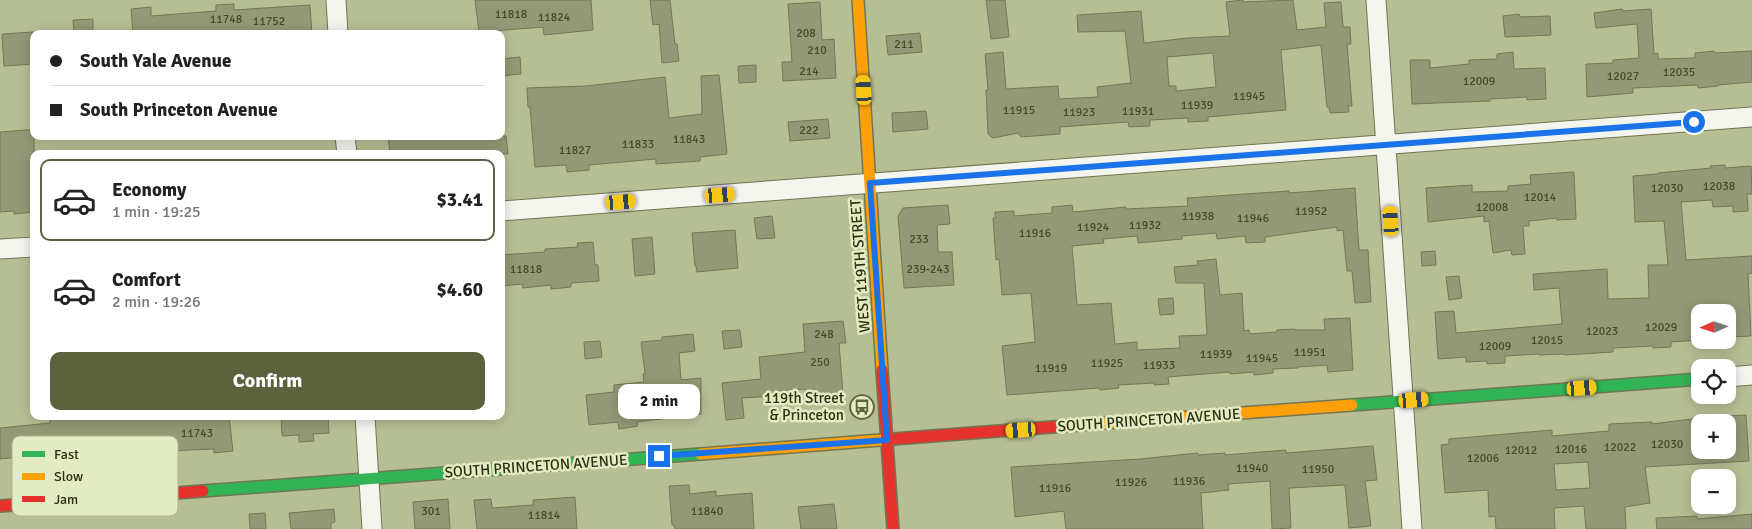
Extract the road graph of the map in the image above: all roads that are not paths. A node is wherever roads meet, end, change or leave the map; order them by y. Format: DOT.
graph roads {
  1 [pos="336,0"];
  2 [pos="858,0"];
  3 [pos="1376,0"];
  4 [pos="338,30"];
  5 [pos="1752,118"];
  6 [pos="1386,144"];
  7 [pos="870,183"];
  8 [pos="505,211"];
  9 [pos="30,247"];
  10 [pos="0,249"];
  11 [pos="1752,375"];
  12 [pos="1736,376"];
  13 [pos="1691,380"];
  14 [pos="1403,401"];
  15 [pos="364,420"];
  16 [pos="887,440"];
  17 [pos="369,478"];
  18 [pos="178,492"];
  19 [pos="372,529"];
  20 [pos="893,529"];
  21 [pos="1412,529"];
  1 -- 4 [label="street"];
  2 -- 7 [label="street, WEST 119TH STREET"];
  3 -- 6 [label="street"];
  5 -- 6 [label="street"];
  6 -- 7 [label="street"];
  6 -- 14 [label="street"];
  7 -- 8 [label="street"];
  7 -- 16 [label="street, WEST 119TH STREET"];
  9 -- 10 [label="street"];
  11 -- 12 [label="street"];
  13 -- 14 [label="street, SOUTH PRINCETON AVENUE"];
  14 -- 16 [label="street, SOUTH PRINCETON AVENUE"];
  14 -- 21 [label="street"];
  15 -- 17 [label="street"];
  16 -- 17 [label="street, SOUTH PRINCETON AVENUE"];
  16 -- 20 [label="street, WEST 119TH STREET"];
  17 -- 18 [label="street, SOUTH PRINCETON AVENUE"];
  17 -- 19 [label="street"];
}
